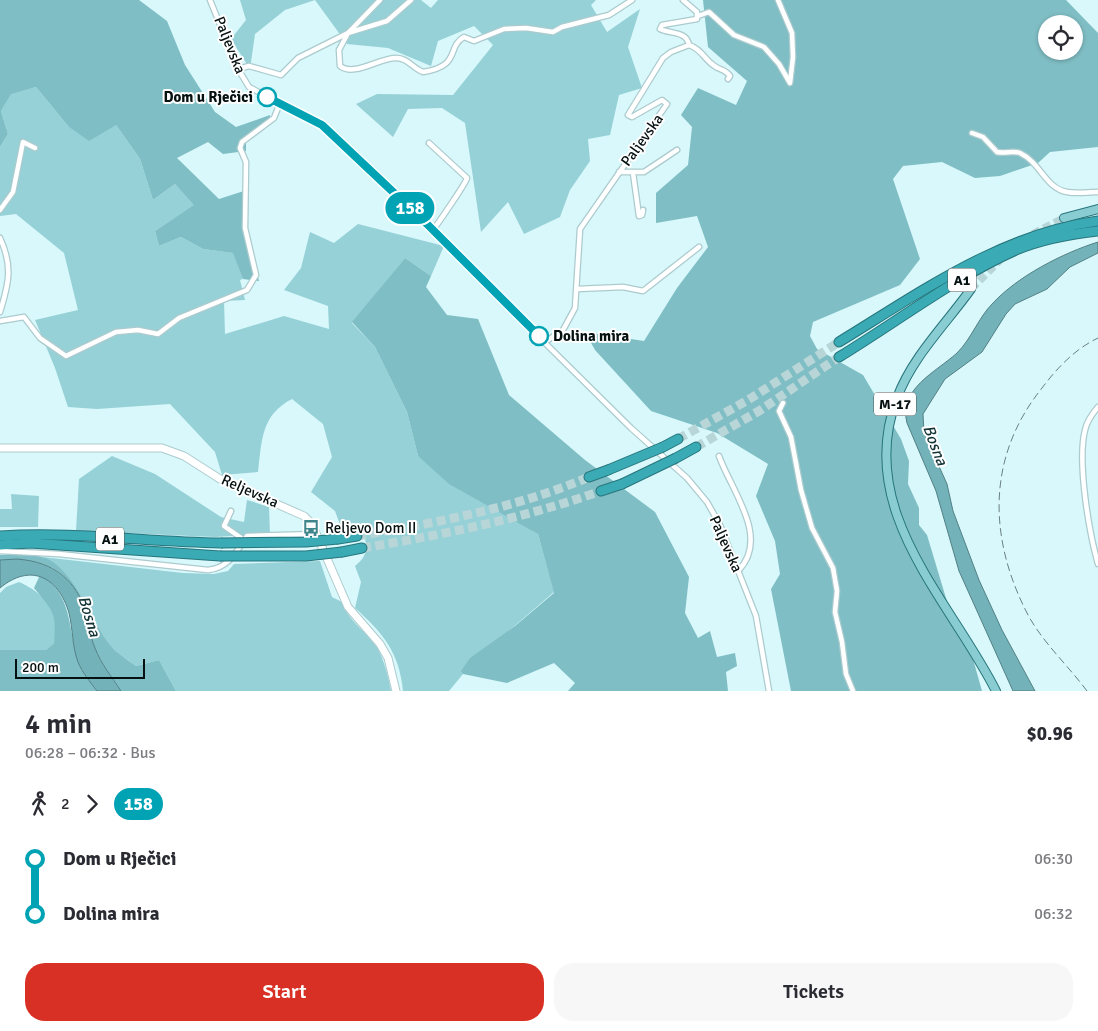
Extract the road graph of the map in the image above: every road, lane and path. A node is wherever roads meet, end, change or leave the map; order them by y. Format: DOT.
graph roads {
  1 [pos="210,0"];
  2 [pos="380,0"];
  3 [pos="412,0"];
  4 [pos="632,0"];
  5 [pos="683,0"];
  6 [pos="778,0"];
  7 [pos="698,16"];
  8 [pos="348,32"];
  9 [pos="689,46"];
  10 [pos="238,69"];
  11 [pos="728,79"];
  12 [pos="280,103"];
  13 [pos="972,133"];
  14 [pos="429,143"];
  15 [pos="35,148"];
  16 [pos="677,150"];
  17 [pos="619,172"];
  18 [pos="633,173"];
  19 [pos="1098,192"];
  20 [pos="1098,209"];
  21 [pos="0,210"];
  22 [pos="643,210"];
  23 [pos="1064,218"];
  24 [pos="1098,221"];
  25 [pos="433,230"];
  26 [pos="1098,231"];
  27 [pos="0,238"];
  28 [pos="699,248"];
  29 [pos="971,289"];
  30 [pos="577,290"];
  31 [pos="0,312"];
  32 [pos="0,321"];
  33 [pos="544,342"];
  34 [pos="839,342"];
  35 [pos="839,358"];
  36 [pos="783,404"];
  37 [pos="1098,407"];
  38 [pos="678,440"];
  39 [pos="696,447"];
  40 [pos="0,448"];
  41 [pos="719,456"];
  42 [pos="589,477"];
  43 [pos="601,491"];
  44 [pos="231,511"];
  45 [pos="316,534"];
  46 [pos="0,536"];
  47 [pos="356,536"];
  48 [pos="244,540"];
  49 [pos="0,545"];
  50 [pos="362,548"];
  51 [pos="0,551"];
  52 [pos="1098,564"];
  53 [pos="738,570"];
  54 [pos="396,691"];
  55 [pos="769,691"];
  56 [pos="854,691"];
  57 [pos="996,691"];
  1 -- 10 [label="street, Paljevska"];
  2 -- 8 [label="street"];
  3 -- 8 [label="street"];
  4 -- 8 [label="street"];
  5 -- 7 [label="street"];
  6 -- 7 [label="street"];
  7 -- 9 [label="street"];
  8 -- 10 [label="street"];
  9 -- 11 [label="street"];
  9 -- 17 [label="street, Paljevska"];
  10 -- 12 [label="street, Paljevska"];
  12 -- 25 [label="street, Paljevska"];
  12 -- 32 [label="street"];
  13 -- 19 [label="street"];
  14 -- 25 [label="street"];
  15 -- 21 [label="street"];
  16 -- 18 [label="street"];
  17 -- 18 [label="street"];
  17 -- 30 [label="street, Paljevska"];
  18 -- 22 [label="street"];
  20 -- 23 [label="main road"];
  24 -- 34 [label="highway, A1"];
  25 -- 33 [label="street, Paljevska"];
  26 -- 35 [label="highway, A1"];
  27 -- 31 [label="street"];
  28 -- 30 [label="street"];
  29 -- 57 [label="main road, M-17"];
  30 -- 33 [label="street, Paljevska"];
  33 -- 53 [label="street, Paljevska"];
  36 -- 56 [label="street"];
  37 -- 52 [label="street"];
  38 -- 42 [label="highway, bridge"];
  39 -- 43 [label="highway, bridge"];
  40 -- 45 [label="main road, Reljevska"];
  41 -- 53 [label="street"];
  44 -- 48 [label="street"];
  45 -- 48 [label="street"];
  45 -- 54 [label="main road, Reljevska"];
  46 -- 47 [label="highway, A1, bridge"];
  48 -- 51 [label="street"];
  49 -- 50 [label="highway, A1, bridge"];
  53 -- 55 [label="street, Paljevska"];
}
